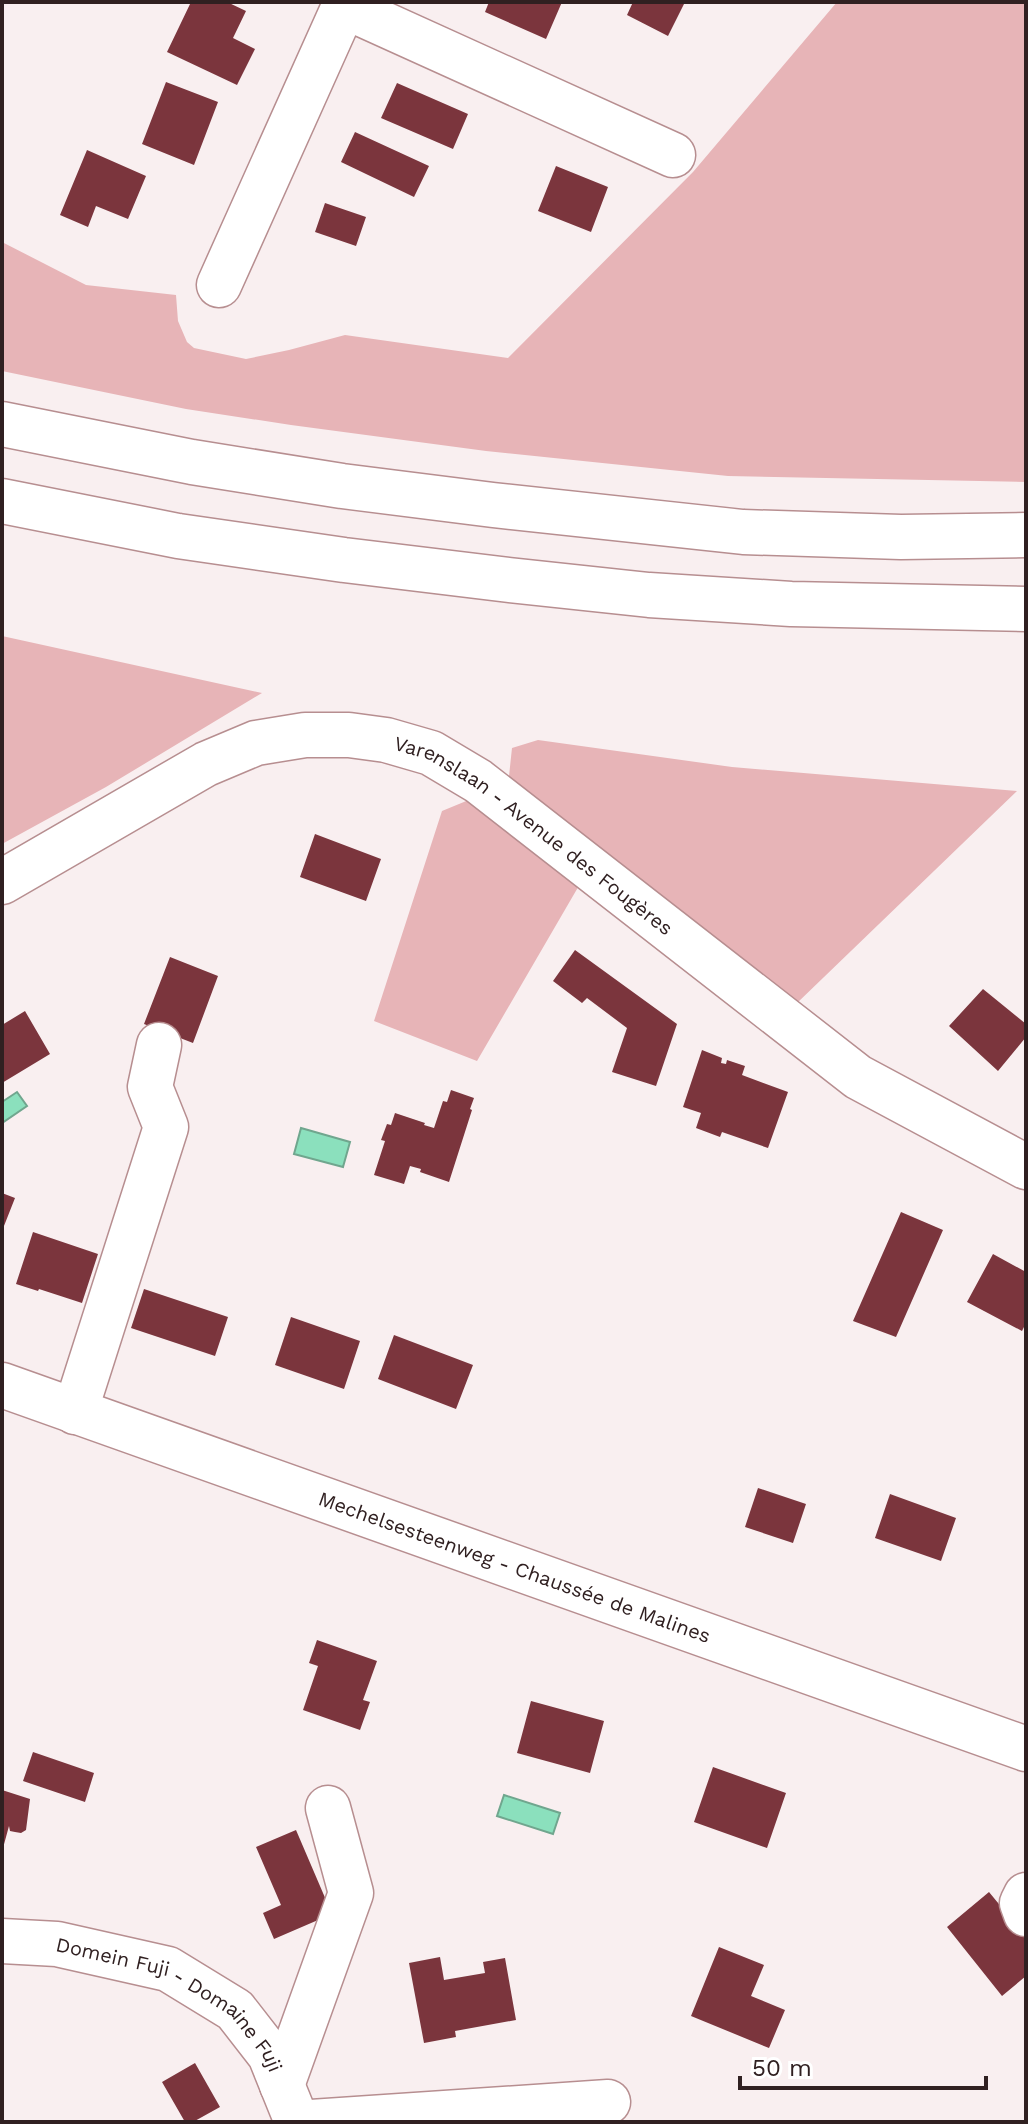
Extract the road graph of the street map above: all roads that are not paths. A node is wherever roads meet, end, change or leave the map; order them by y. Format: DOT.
graph roads {
  1 [pos="345,4"];
  2 [pos="673,155"];
  3 [pos="219,285"];
  4 [pos="2,424"];
  5 [pos="2,501"];
  6 [pos="1026,535"];
  7 [pos="1026,609"];
  8 [pos="2,882"];
  9 [pos="159,1045"];
  10 [pos="1026,1167"];
  11 [pos="2,1385"];
  12 [pos="75,1412"];
  13 [pos="1026,1749"];
  14 [pos="328,1808"];
  15 [pos="1026,1895"];
  16 [pos="1026,1914"];
  17 [pos="2,1941"];
  18 [pos="608,2102"];
  19 [pos="290,2104"];
  20 [pos="311,2122"];
  1 -- 2 [label="main road"];
  1 -- 3 [label="main road"];
  4 -- 6 [label="main road"];
  5 -- 7 [label="main road"];
  8 -- 10 [label="main road, Varenslaan - Avenue des Fougères"];
  9 -- 12 [label="main road"];
  11 -- 12 [label="main road, Mechelsesteenweg - Chaussée de Malines"];
  12 -- 13 [label="main road, Mechelsesteenweg - Chaussée de Malines"];
  14 -- 19 [label="main road"];
  15 -- 16 [label="main road"];
  17 -- 19 [label="main road, Domein Fuji - Domaine Fuji"];
  18 -- 20 [label="main road"];
}
